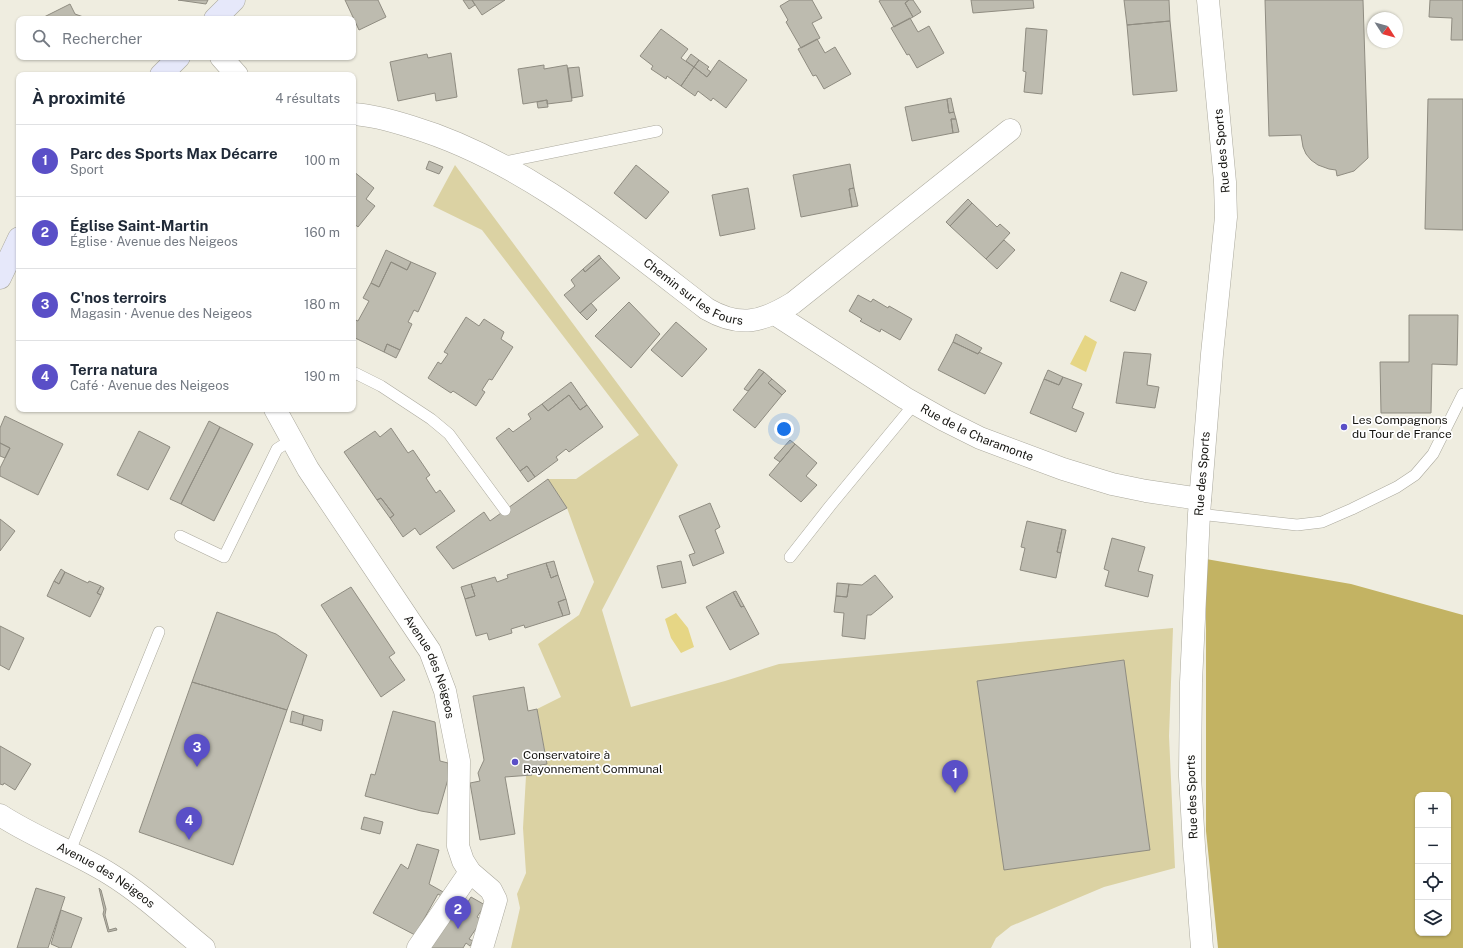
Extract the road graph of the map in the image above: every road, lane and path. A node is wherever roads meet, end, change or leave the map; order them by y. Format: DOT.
graph roads {
  1 [pos="234,0"];
  2 [pos="1208,0"];
  3 [pos="219,16"];
  4 [pos="176,60"];
  5 [pos="224,60"];
  6 [pos="164,72"];
  7 [pos="234,72"];
  8 [pos="356,115"];
  9 [pos="657,130"];
  10 [pos="1010,130"];
  11 [pos="500,163"];
  12 [pos="16,244"];
  13 [pos="0,278"];
  14 [pos="775,314"];
  15 [pos="356,374"];
  16 [pos="1463,394"];
  17 [pos="915,403"];
  18 [pos="277,412"];
  19 [pos="291,440"];
  20 [pos="1199,506"];
  21 [pos="505,510"];
  22 [pos="180,536"];
  23 [pos="790,557"];
  24 [pos="160,632"];
  25 [pos="0,815"];
  26 [pos="70,851"];
  27 [pos="470,872"];
  28 [pos="204,948"];
  29 [pos="418,948"];
  30 [pos="482,948"];
  31 [pos="1202,948"];
  1 -- 3 [label="street"];
  2 -- 20 [label="street, Rue des Sports"];
  4 -- 6 [label="street"];
  5 -- 7 [label="street"];
  8 -- 11 [label="street, Chemin sur les Fours"];
  9 -- 11 [label="lane"];
  10 -- 14 [label="street, Chemin sur les Fours"];
  11 -- 14 [label="street, Chemin sur les Fours"];
  12 -- 13 [label="street"];
  14 -- 17 [label="street, Rue de la Charamonte"];
  15 -- 21 [label="lane"];
  16 -- 20 [label="lane"];
  17 -- 20 [label="street, Rue de la Charamonte"];
  17 -- 23 [label="lane"];
  18 -- 19 [label="street, Avenue des Neigeos"];
  19 -- 22 [label="lane"];
  19 -- 27 [label="street, Avenue des Neigeos"];
  20 -- 31 [label="street, Rue des Sports"];
  24 -- 26 [label="lane"];
  25 -- 26 [label="street, Avenue des Neigeos"];
  26 -- 28 [label="street, Avenue des Neigeos"];
  27 -- 29 [label="street"];
  27 -- 30 [label="street, Avenue des Neigeos"];
}
